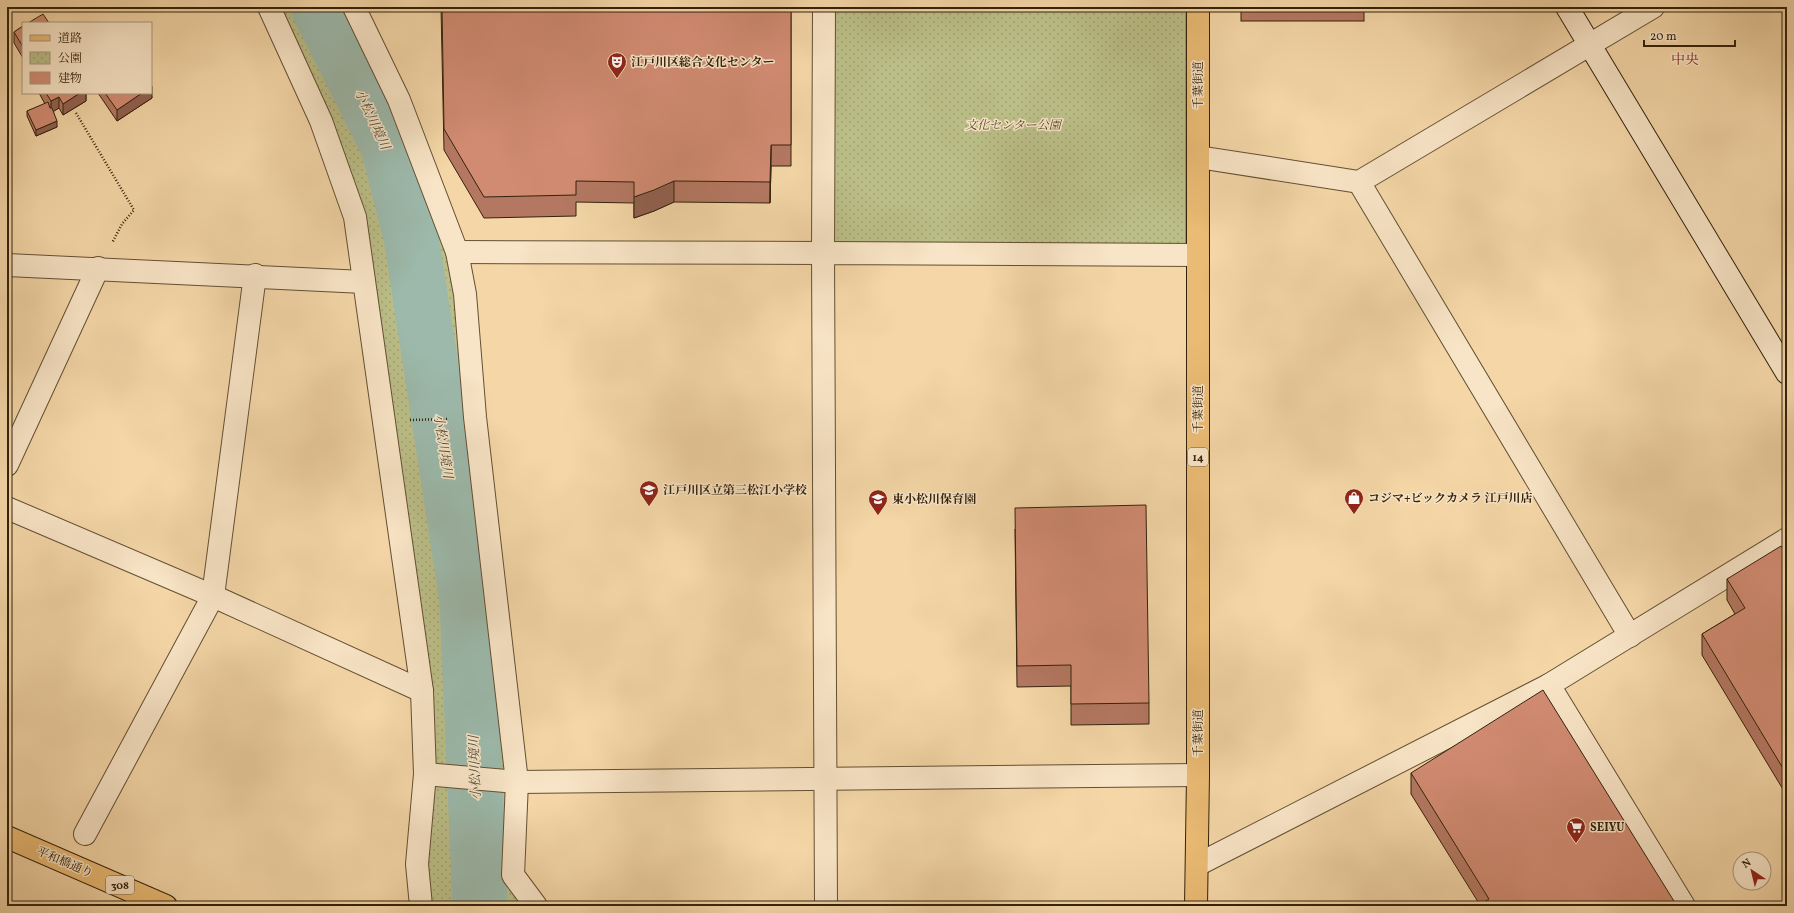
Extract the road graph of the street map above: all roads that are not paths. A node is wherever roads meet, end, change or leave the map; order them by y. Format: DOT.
graph roads {
  1 [pos="269,7"];
  2 [pos="354,7"];
  3 [pos="824,7"];
  4 [pos="1198,7"];
  5 [pos="1567,7"];
  6 [pos="1653,7"];
  7 [pos="1590,45"];
  8 [pos="1198,157"];
  9 [pos="1359,182"];
  10 [pos="457,252"];
  11 [pos="823,253"];
  12 [pos="1198,255"];
  13 [pos="7,265"];
  14 [pos="98,268"];
  15 [pos="255,275"];
  16 [pos="364,282"];
  17 [pos="1787,373"];
  18 [pos="7,465"];
  19 [pos="7,508"];
  20 [pos="1787,538"];
  21 [pos="213,596"];
  22 [pos="1630,636"];
  23 [pos="1549,685"];
  24 [pos="422,691"];
  25 [pos="434,775"];
  26 [pos="1198,775"];
  27 [pos="825,780"];
  28 [pos="509,781"];
  29 [pos="85,834"];
  30 [pos="7,837"];
  31 [pos="1197,864"];
  32 [pos="166,906"];
  33 [pos="421,906"];
  34 [pos="536,906"];
  35 [pos="826,906"];
  36 [pos="1196,906"];
  37 [pos="1684,906"];
  1 -- 16 [label="street"];
  2 -- 10 [label="street"];
  3 -- 11 [label="street"];
  4 -- 8 [label="main road, 千葉街道 / 14"];
  5 -- 7 [label="street"];
  6 -- 7 [label="street"];
  7 -- 9 [label="street"];
  7 -- 17 [label="street"];
  8 -- 9 [label="street"];
  8 -- 12 [label="main road, 千葉街道 / 14"];
  9 -- 22 [label="street"];
  10 -- 11 [label="street"];
  10 -- 28 [label="street"];
  11 -- 12 [label="street"];
  11 -- 27 [label="street"];
  12 -- 26 [label="main road, 千葉街道 / 14"];
  13 -- 14 [label="street"];
  14 -- 15 [label="street"];
  14 -- 18 [label="street"];
  15 -- 16 [label="street"];
  15 -- 21 [label="street"];
  16 -- 24 [label="street"];
  19 -- 21 [label="street"];
  20 -- 22 [label="street"];
  21 -- 24 [label="street"];
  21 -- 29 [label="street"];
  22 -- 23 [label="street"];
  23 -- 31 [label="street"];
  23 -- 37 [label="street"];
  24 -- 25 [label="street"];
  25 -- 28 [label="street"];
  25 -- 33 [label="street"];
  26 -- 27 [label="street"];
  26 -- 31 [label="main road, 千葉街道 / 14"];
  27 -- 28 [label="street"];
  27 -- 35 [label="street"];
  28 -- 34 [label="street"];
  30 -- 32 [label="main road, 平和橋通り / 308"];
  31 -- 36 [label="main road, 千葉街道 / 14"];
}
